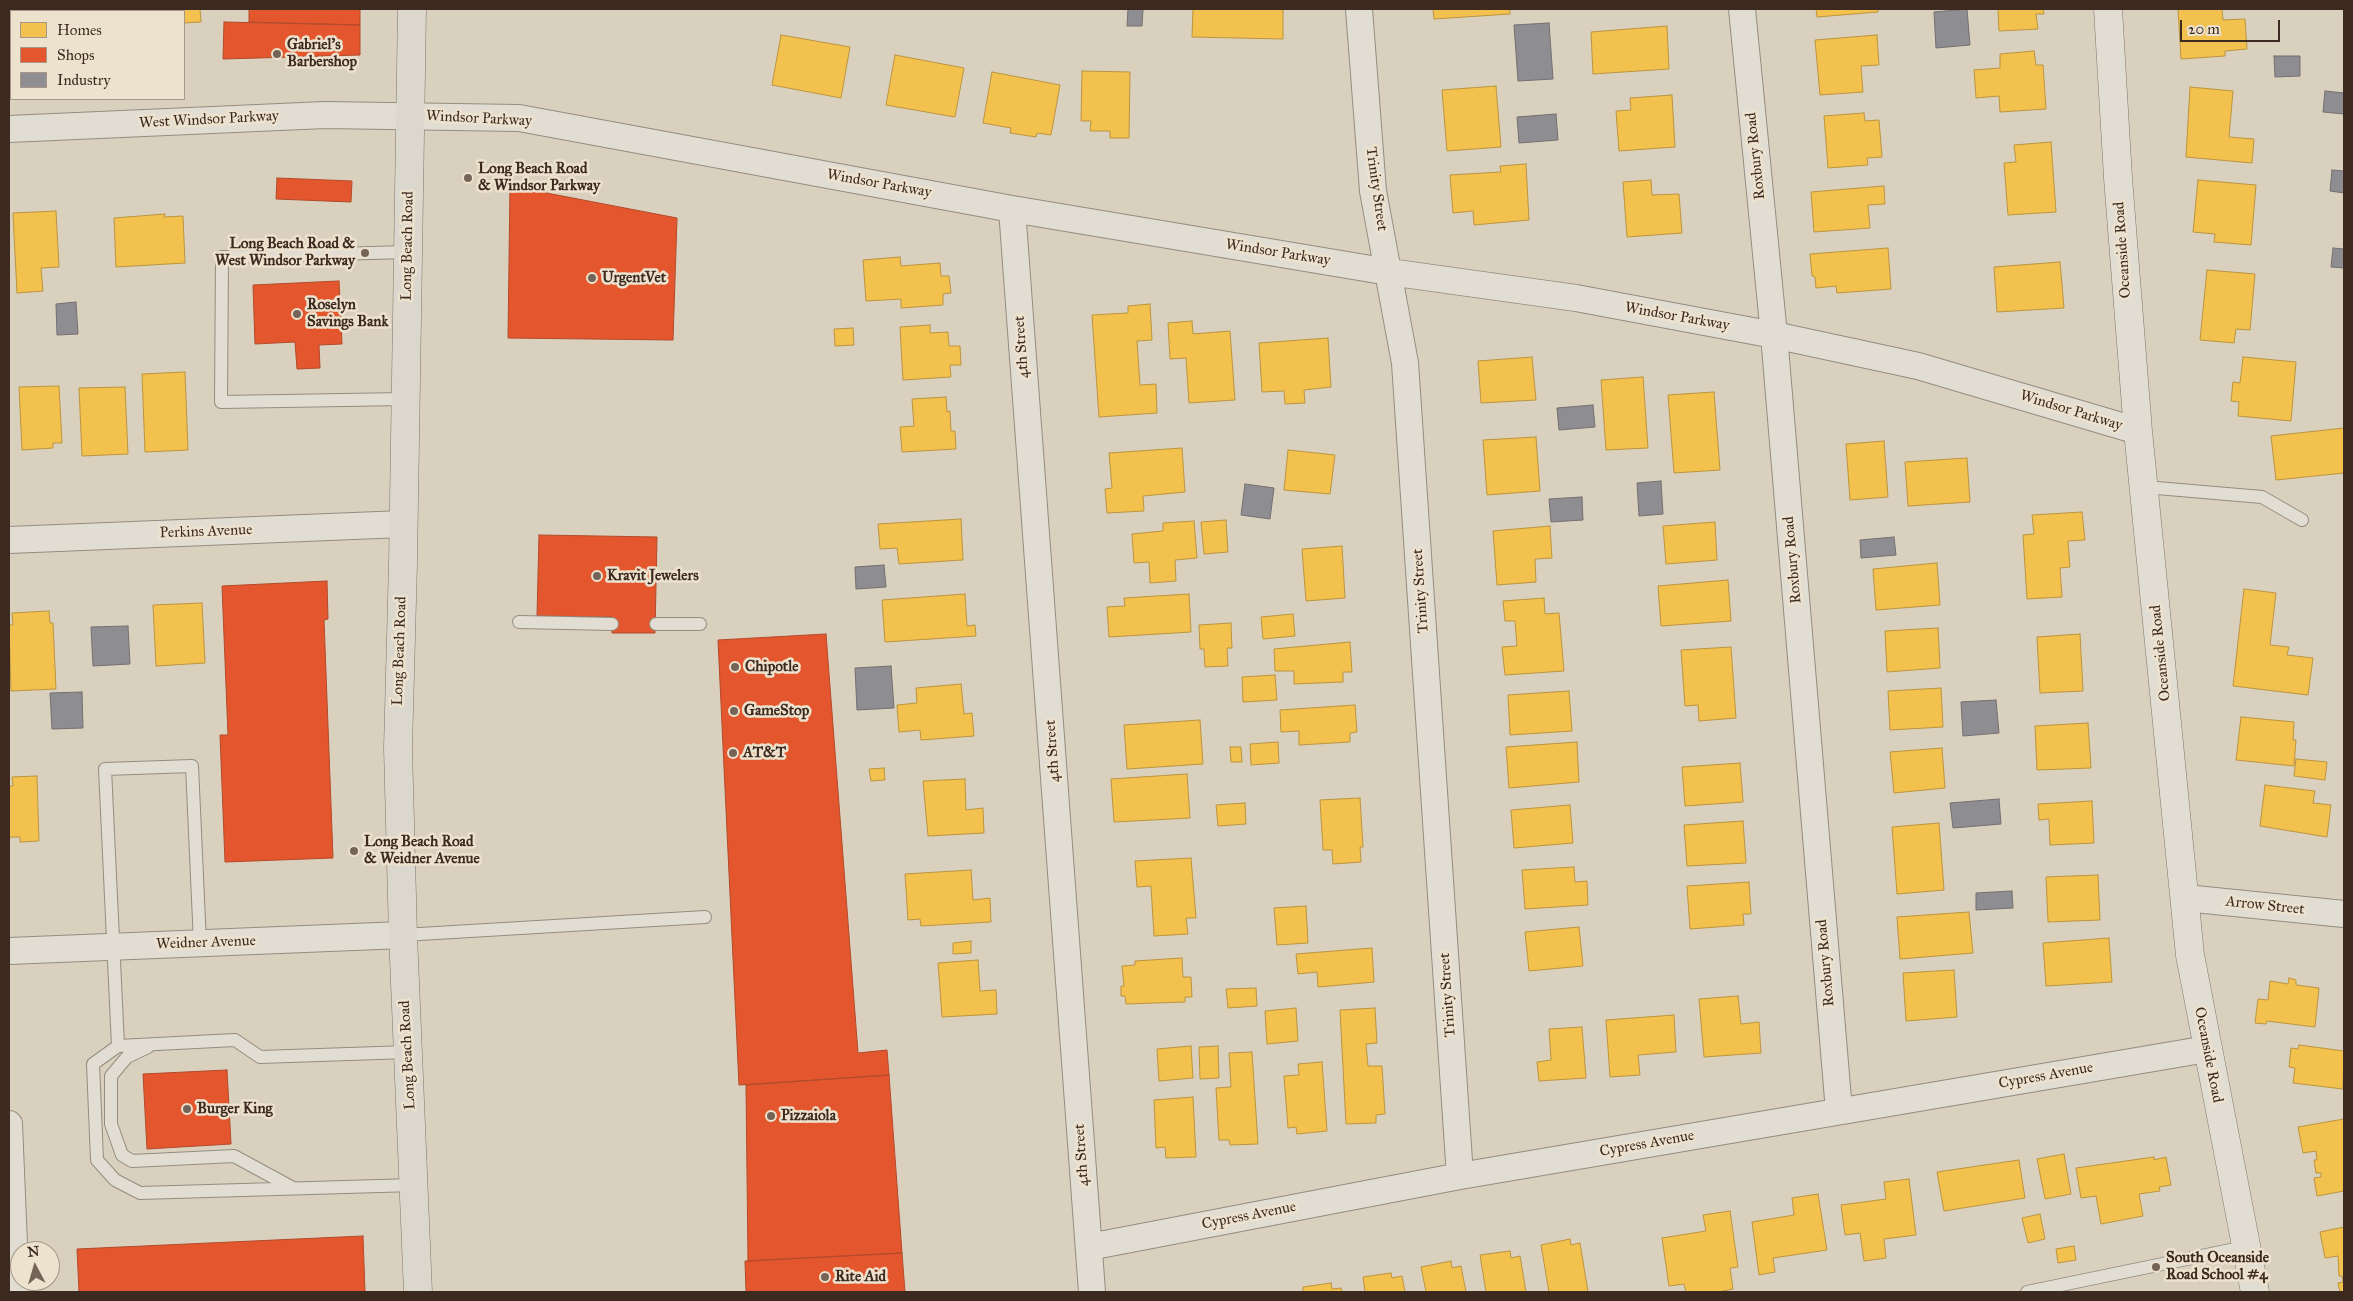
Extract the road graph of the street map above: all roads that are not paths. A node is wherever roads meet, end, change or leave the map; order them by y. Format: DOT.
graph roads {
  1 [pos="412,9"];
  2 [pos="1359,9"];
  3 [pos="1742,9"];
  4 [pos="2108,9"];
  5 [pos="410,115"];
  6 [pos="9,128"];
  7 [pos="1012,209"];
  8 [pos="408,252"];
  9 [pos="1389,272"];
  10 [pos="1774,335"];
  11 [pos="405,399"];
  12 [pos="2138,431"];
  13 [pos="2145,487"];
  14 [pos="2302,520"];
  15 [pos="403,524"];
  16 [pos="9,540"];
  17 [pos="519,622"];
  18 [pos="612,624"];
  19 [pos="656,624"];
  20 [pos="700,624"];
  21 [pos="2185,898"];
  22 [pos="2344,914"];
  23 [pos="705,916"];
  24 [pos="403,935"];
  25 [pos="200,943"];
  26 [pos="114,947"];
  27 [pos="9,951"];
  28 [pos="154,1044"];
  29 [pos="118,1046"];
  30 [pos="2207,1049"];
  31 [pos="408,1052"];
  32 [pos="1839,1111"];
  33 [pos="9,1124"];
  34 [pos="1460,1176"];
  35 [pos="414,1185"];
  36 [pos="293,1188"];
  37 [pos="1089,1246"];
  38 [pos="2245,1247"];
  39 [pos="16,1292"];
  40 [pos="418,1292"];
  41 [pos="1092,1292"];
  42 [pos="2027,1292"];
  43 [pos="2255,1292"];
  1 -- 5 [label="main road, Long Beach Road"];
  2 -- 9 [label="street, Trinity Street"];
  3 -- 10 [label="street, Roxbury Road"];
  4 -- 12 [label="main road, Oceanside Road"];
  5 -- 6 [label="street, West Windsor Parkway"];
  5 -- 7 [label="street, Windsor Parkway"];
  5 -- 8 [label="main road, Long Beach Road"];
  7 -- 9 [label="street, Windsor Parkway"];
  7 -- 37 [label="street, 4th Street"];
  8 -- 11 [label="main road, Long Beach Road"];
  8 -- 11 [label="lane"];
  9 -- 10 [label="street, Windsor Parkway"];
  9 -- 34 [label="street, Trinity Street"];
  10 -- 12 [label="street, Windsor Parkway"];
  10 -- 32 [label="street, Roxbury Road"];
  11 -- 15 [label="main road, Long Beach Road"];
  12 -- 13 [label="main road, Oceanside Road"];
  13 -- 14 [label="lane"];
  13 -- 21 [label="main road, Oceanside Road"];
  15 -- 16 [label="street, Perkins Avenue"];
  15 -- 24 [label="main road, Long Beach Road"];
  17 -- 18 [label="lane"];
  19 -- 20 [label="lane"];
  21 -- 22 [label="street, Arrow Street"];
  21 -- 30 [label="main road, Oceanside Road"];
  23 -- 24 [label="lane"];
  24 -- 25 [label="street, Weidner Avenue"];
  24 -- 31 [label="main road, Long Beach Road"];
  25 -- 26 [label="street, Weidner Avenue"];
  25 -- 26 [label="lane"];
  26 -- 27 [label="street, Weidner Avenue"];
  26 -- 29 [label="lane"];
  28 -- 29 [label="lane"];
  28 -- 31 [label="lane"];
  28 -- 36 [label="lane"];
  29 -- 36 [label="lane"];
  30 -- 32 [label="street, Cypress Avenue"];
  30 -- 38 [label="main road, Oceanside Road"];
  31 -- 35 [label="main road, Long Beach Road"];
  32 -- 34 [label="street, Cypress Avenue"];
  33 -- 39 [label="street"];
  34 -- 37 [label="street, Cypress Avenue"];
  35 -- 36 [label="lane"];
  35 -- 40 [label="main road, Long Beach Road"];
  37 -- 41 [label="street, 4th Street"];
  38 -- 42 [label="lane"];
  38 -- 43 [label="main road, Oceanside Road"];
}
